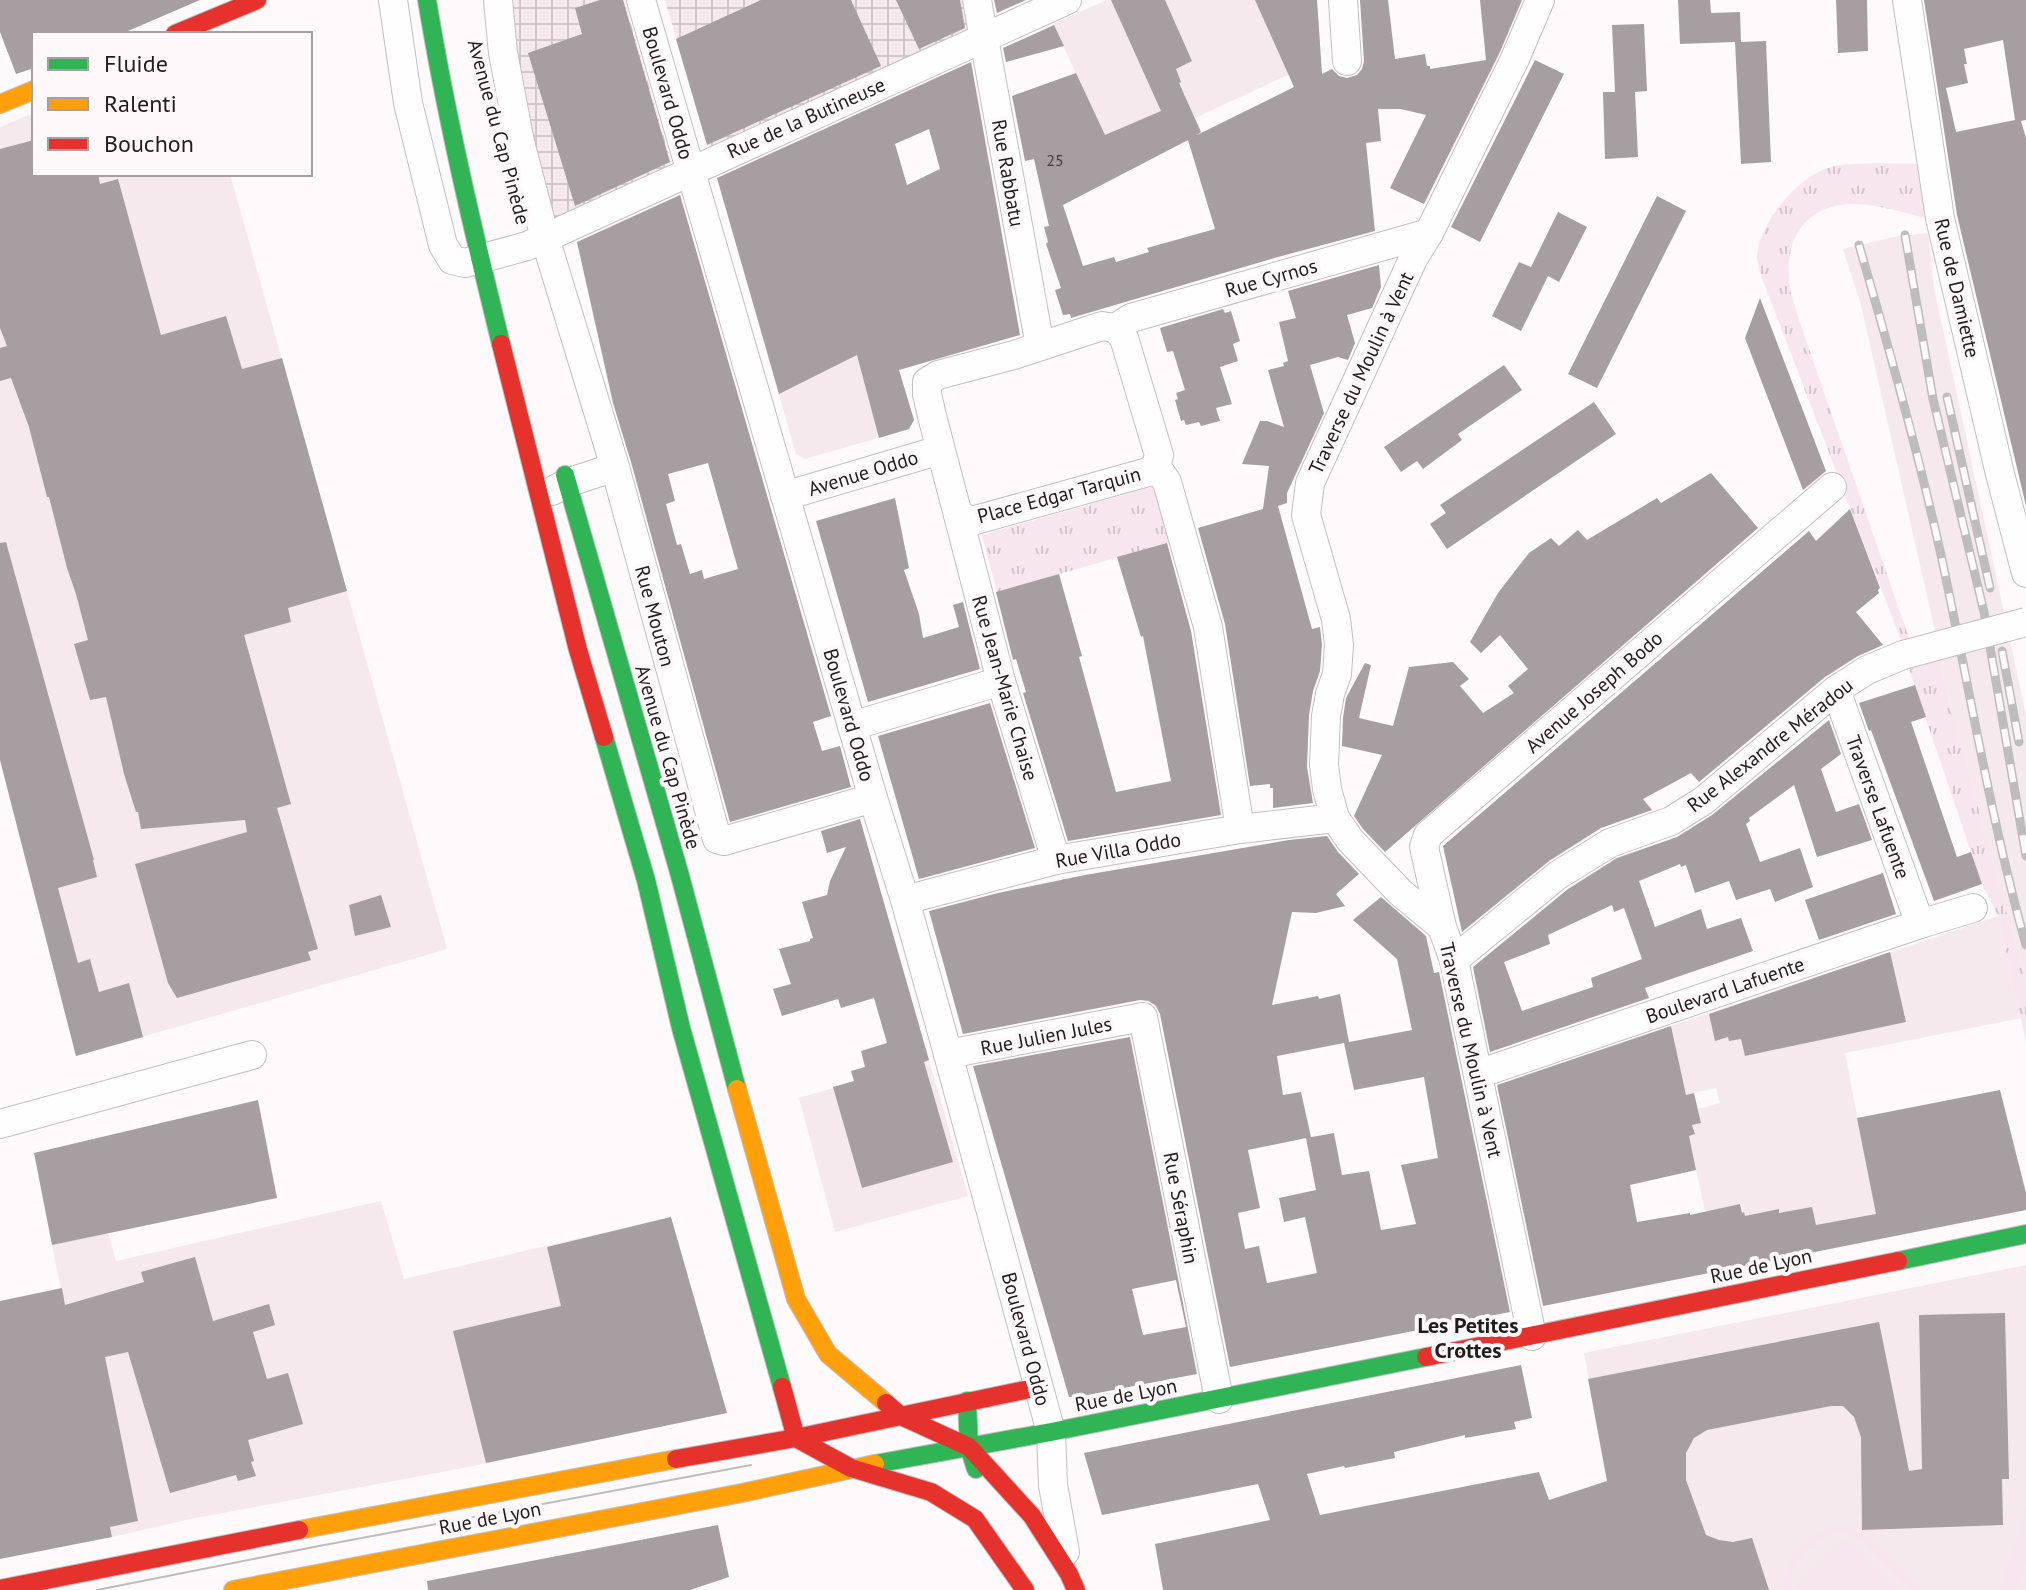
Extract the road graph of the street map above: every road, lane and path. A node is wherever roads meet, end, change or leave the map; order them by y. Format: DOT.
graph roads {
  1 [pos="257,0"];
  2 [pos="393,0"];
  3 [pos="427,0"];
  4 [pos="498,0"];
  5 [pos="641,0"];
  6 [pos="977,0"];
  7 [pos="1067,0"];
  8 [pos="1343,0"];
  9 [pos="1540,0"];
  10 [pos="1907,0"];
  11 [pos="180,32"];
  12 [pos="984,38"];
  13 [pos="1347,61"];
  14 [pos="32,91"];
  15 [pos="0,104"];
  16 [pos="691,170"];
  17 [pos="1429,233"];
  18 [pos="545,238"];
  19 [pos="480,258"];
  20 [pos="1115,328"];
  21 [pos="1040,346"];
  22 [pos="940,450"];
  23 [pos="559,453"];
  24 [pos="1156,466"];
  25 [pos="615,467"];
  26 [pos="567,483"];
  27 [pos="1832,487"];
  28 [pos="785,496"];
  29 [pos="542,507"];
  30 [pos="958,515"];
  31 [pos="2026,573"];
  32 [pos="2026,622"];
  33 [pos="1001,681"];
  34 [pos="1836,690"];
  35 [pos="852,726"];
  36 [pos="873,798"];
  37 [pos="1335,818"];
  38 [pos="1240,829"];
  39 [pos="1056,860"];
  40 [pos="905,900"];
  41 [pos="1973,908"];
  42 [pos="1920,924"];
  43 [pos="1442,927"];
  44 [pos="1454,960"];
  45 [pos="1143,1017"];
  46 [pos="948,1054"];
  47 [pos="252,1055"];
  48 [pos="1478,1074"];
  49 [pos="0,1124"];
  50 [pos="2026,1234"];
  51 [pos="1532,1336"];
  52 [pos="1039,1387"];
  53 [pos="1219,1399"];
  54 [pos="967,1401"];
  55 [pos="901,1416"];
  56 [pos="1051,1432"];
  57 [pos="796,1438"];
  58 [pos="969,1447"];
  59 [pos="851,1468"];
  60 [pos="1007,1562"];
  61 [pos="1072,1582"];
  62 [pos="0,1589"];
  63 [pos="233,1590"];
  64 [pos="1025,1590"];
  1 -- 11 [label="main road"];
  2 -- 19 [label="street"];
  3 -- 19 [label="main road, Avenue du Cap Pinède"];
  4 -- 18 [label="street, Rue Mouton"];
  5 -- 16 [label="street, Boulevard Oddo"];
  6 -- 12 [label="street, Rue Rabbatu"];
  7 -- 12 [label="street, Rue de la Butineuse"];
  8 -- 13 [label="street"];
  9 -- 17 [label="street, Traverse du Moulin à Vent"];
  10 -- 31 [label="street, Rue de Damiette"];
  12 -- 16 [label="street, Rue de la Butineuse"];
  12 -- 21 [label="street, Rue Rabbatu"];
  14 -- 15 [label="main road"];
  16 -- 18 [label="street, Rue de la Butineuse"];
  16 -- 28 [label="street, Boulevard Oddo"];
  17 -- 20 [label="street, Rue Cyrnos"];
  17 -- 37 [label="street, Traverse du Moulin à Vent"];
  18 -- 19 [label="street, Rue de la Butineuse"];
  18 -- 25 [label="street, Rue Mouton"];
  19 -- 29 [label="main road, Avenue du Cap Pinède"];
  20 -- 21 [label="street, Place Edgar Tarquin"];
  20 -- 24 [label="street, Place Edgar Tarquin"];
  21 -- 22 [label="street, Place Edgar Tarquin"];
  22 -- 28 [label="street, Avenue Oddo"];
  22 -- 30 [label="street, Place Edgar Tarquin"];
  23 -- 26 [label="main road, Avenue du Cap Pinède"];
  24 -- 30 [label="street, Place Edgar Tarquin"];
  24 -- 38 [label="street"];
  25 -- 26 [label="street"];
  25 -- 36 [label="street, Rue Mouton"];
  26 -- 29 [label="street"];
  26 -- 55 [label="main road, Avenue du Cap Pinède"];
  27 -- 43 [label="street, Avenue Joseph Bodo"];
  28 -- 35 [label="street, Boulevard Oddo"];
  29 -- 57 [label="main road, Avenue du Cap Pinède"];
  30 -- 33 [label="street, Rue Jean-Marie Chaise"];
  32 -- 34 [label="street, Rue Alexandre Méradou, bridge"];
  33 -- 35 [label="street"];
  33 -- 39 [label="street, Rue Jean-Marie Chaise"];
  34 -- 42 [label="street, Traverse Lafuente"];
  34 -- 44 [label="street, Rue Alexandre Méradou"];
  35 -- 36 [label="street, Boulevard Oddo"];
  36 -- 40 [label="street, Boulevard Oddo"];
  37 -- 38 [label="street, Rue Villa Oddo"];
  37 -- 43 [label="street, Traverse du Moulin à Vent"];
  38 -- 39 [label="street, Rue Villa Oddo"];
  39 -- 40 [label="street, Rue Villa Oddo"];
  40 -- 46 [label="street, Boulevard Oddo"];
  41 -- 42 [label="street, Boulevard Lafuente"];
  42 -- 48 [label="street, Boulevard Lafuente"];
  43 -- 44 [label="street, Traverse du Moulin à Vent"];
  44 -- 48 [label="street, Traverse du Moulin à Vent"];
  45 -- 46 [label="street, Rue Julien Jules"];
  45 -- 53 [label="street, Rue Séraphin"];
  46 -- 52 [label="street, Boulevard Oddo"];
  47 -- 49 [label="street"];
  48 -- 51 [label="street, Traverse du Moulin à Vent"];
  50 -- 51 [label="main road, Rue de Lyon"];
  51 -- 53 [label="main road, Rue de Lyon"];
  52 -- 54 [label="main road, Rue de Lyon"];
  52 -- 56 [label="street, Boulevard Oddo"];
  53 -- 56 [label="main road, Rue de Lyon"];
  54 -- 55 [label="main road, Rue de Lyon"];
  54 -- 58 [label="main road"];
  55 -- 57 [label="main road, Rue de Lyon"];
  55 -- 58 [label="main road, Avenue du Cap Pinède"];
  56 -- 58 [label="main road, Rue de Lyon"];
  56 -- 61 [label="street, Boulevard Oddo"];
  57 -- 59 [label="main road"];
  57 -- 62 [label="main road, Rue de Lyon"];
  58 -- 59 [label="main road, Rue de Lyon"];
  58 -- 60 [label="main road"];
  58 -- 61 [label="main road"];
  59 -- 60 [label="main road"];
  59 -- 63 [label="main road, Rue de Lyon"];
  60 -- 64 [label="main road"];
}
